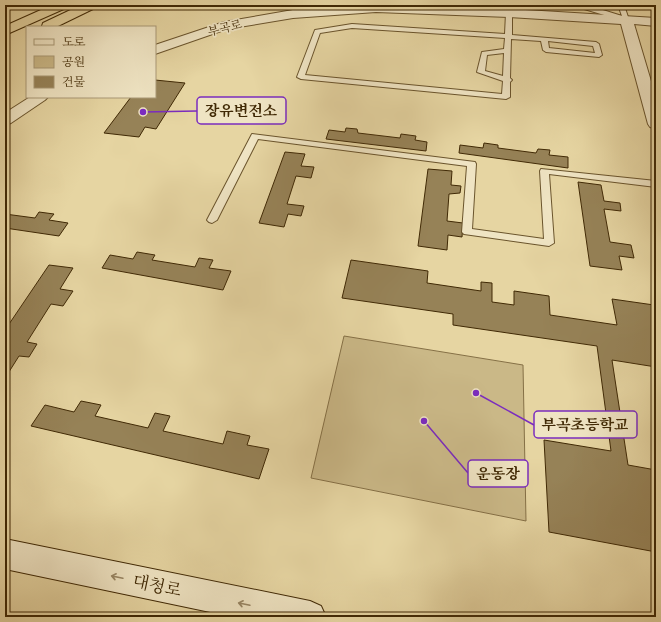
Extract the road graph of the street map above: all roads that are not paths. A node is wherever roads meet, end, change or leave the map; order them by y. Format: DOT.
graph roads {
  1 [pos="62,5"];
  2 [pos="92,5"];
  3 [pos="574,5"];
  4 [pos="621,5"];
  5 [pos="295,9"];
  6 [pos="509,13"];
  7 [pos="626,20"];
  8 [pos="656,22"];
  9 [pos="49,26"];
  10 [pos="5,31"];
  11 [pos="507,36"];
  12 [pos="544,39"];
  13 [pos="156,50"];
  14 [pos="507,51"];
  15 [pos="508,80"];
  16 [pos="38,98"];
  17 [pos="5,120"];
  18 [pos="656,124"];
  19 [pos="656,184"];
  20 [pos="212,220"];
  21 [pos="5,554"];
  22 [pos="310,617"];
  1 -- 10 [label="highway"];
  2 -- 9 [label="highway"];
  3 -- 7 [label="lane"];
  4 -- 7 [label="lane"];
  5 -- 6 [label="street, 부곡로"];
  5 -- 13 [label="street, 부곡로"];
  6 -- 7 [label="street, 부곡로"];
  6 -- 11 [label="lane"];
  7 -- 8 [label="street, 부곡로"];
  7 -- 18 [label="street"];
  11 -- 12 [label="lane"];
  11 -- 14 [label="lane"];
  11 -- 15 [label="lane"];
  12 -- 12 [label="lane"];
  14 -- 15 [label="lane"];
  14 -- 15 [label="lane"];
  16 -- 17 [label="street"];
  19 -- 20 [label="lane"];
  22 -- 21 [label="street, 대청로, one-way"];
}
